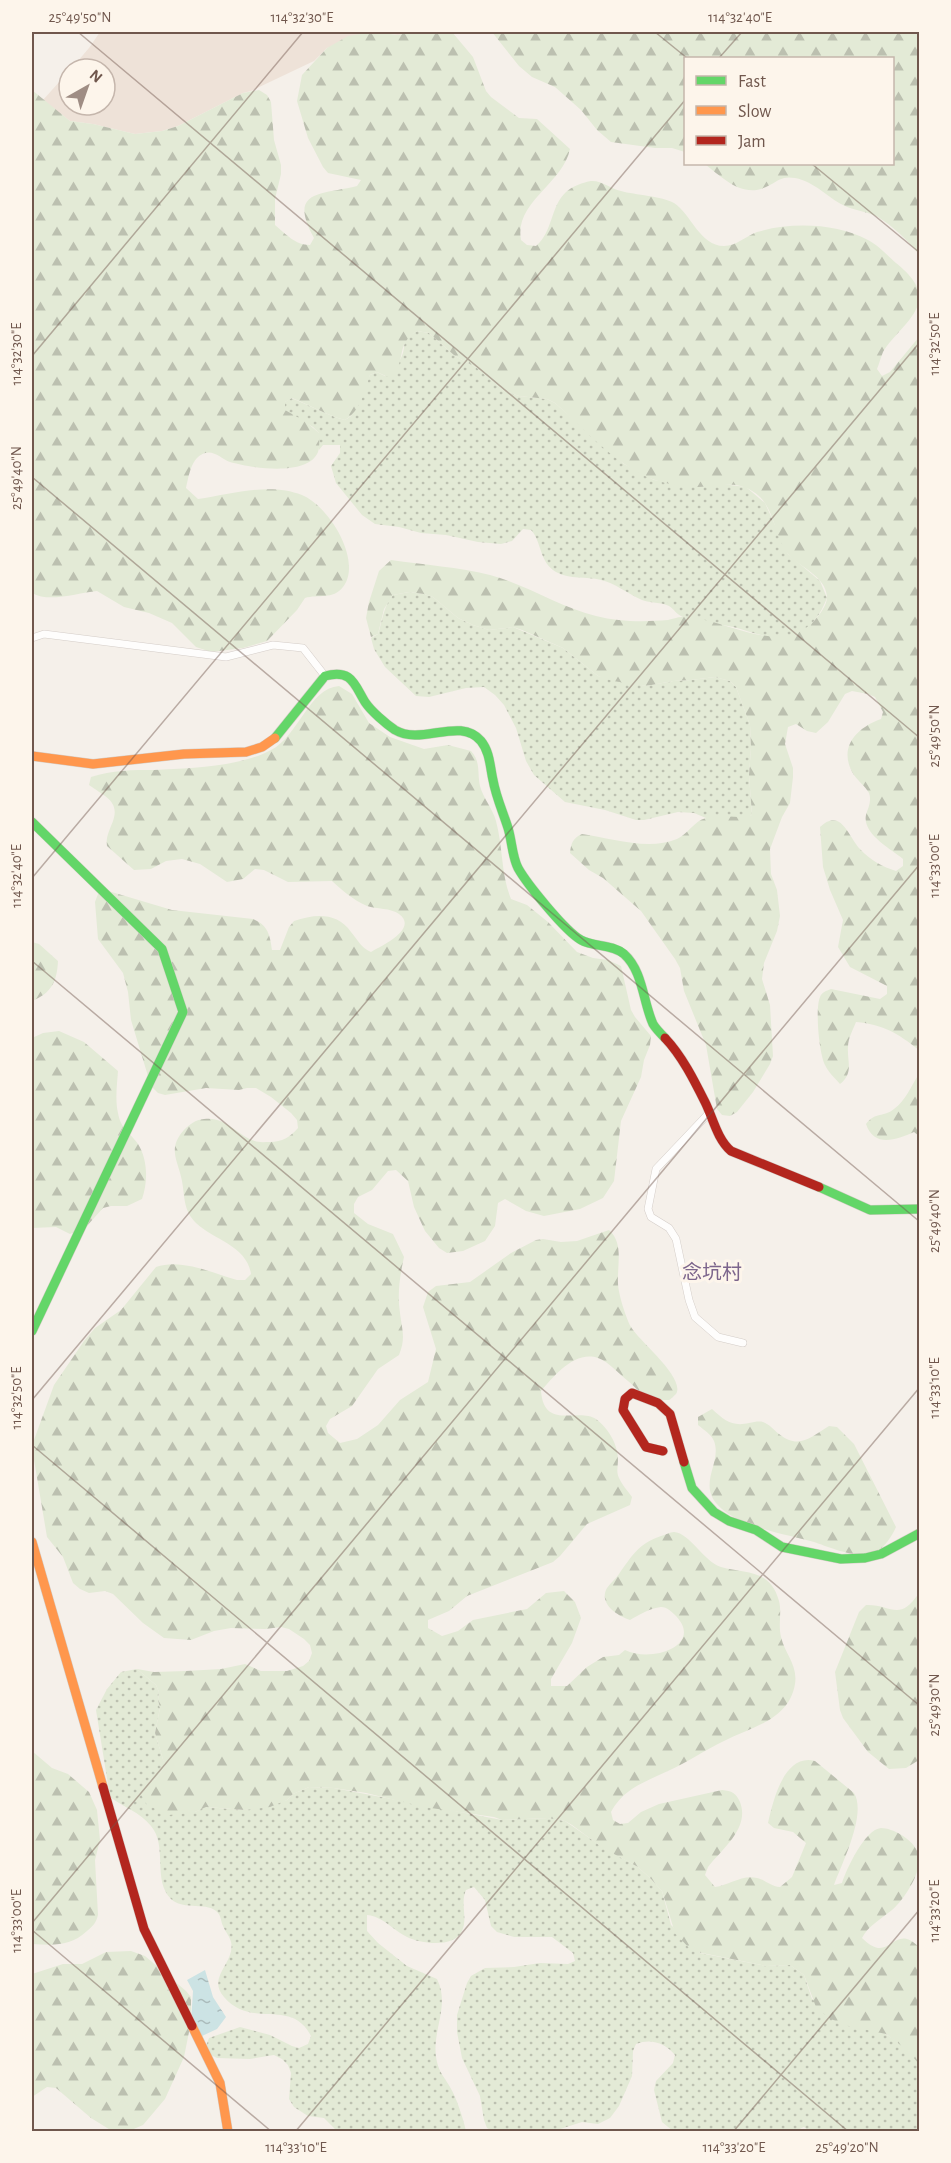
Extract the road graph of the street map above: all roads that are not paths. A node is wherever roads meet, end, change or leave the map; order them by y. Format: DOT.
graph roads {
  1 [pos="32,638"];
  2 [pos="326,676"];
  3 [pos="32,756"];
  4 [pos="32,822"];
  5 [pos="710,1112"];
  6 [pos="920,1209"];
  7 [pos="32,1331"];
  8 [pos="743,1343"];
  9 [pos="663,1451"];
  10 [pos="920,1533"];
  11 [pos="32,1542"];
  12 [pos="228,2132"];
  1 -- 2 [label="street"];
  2 -- 3 [label="street"];
  2 -- 5 [label="street"];
  4 -- 7 [label="street"];
  5 -- 6 [label="street"];
  5 -- 8 [label="street"];
  9 -- 10 [label="street"];
  11 -- 12 [label="street"];
}
